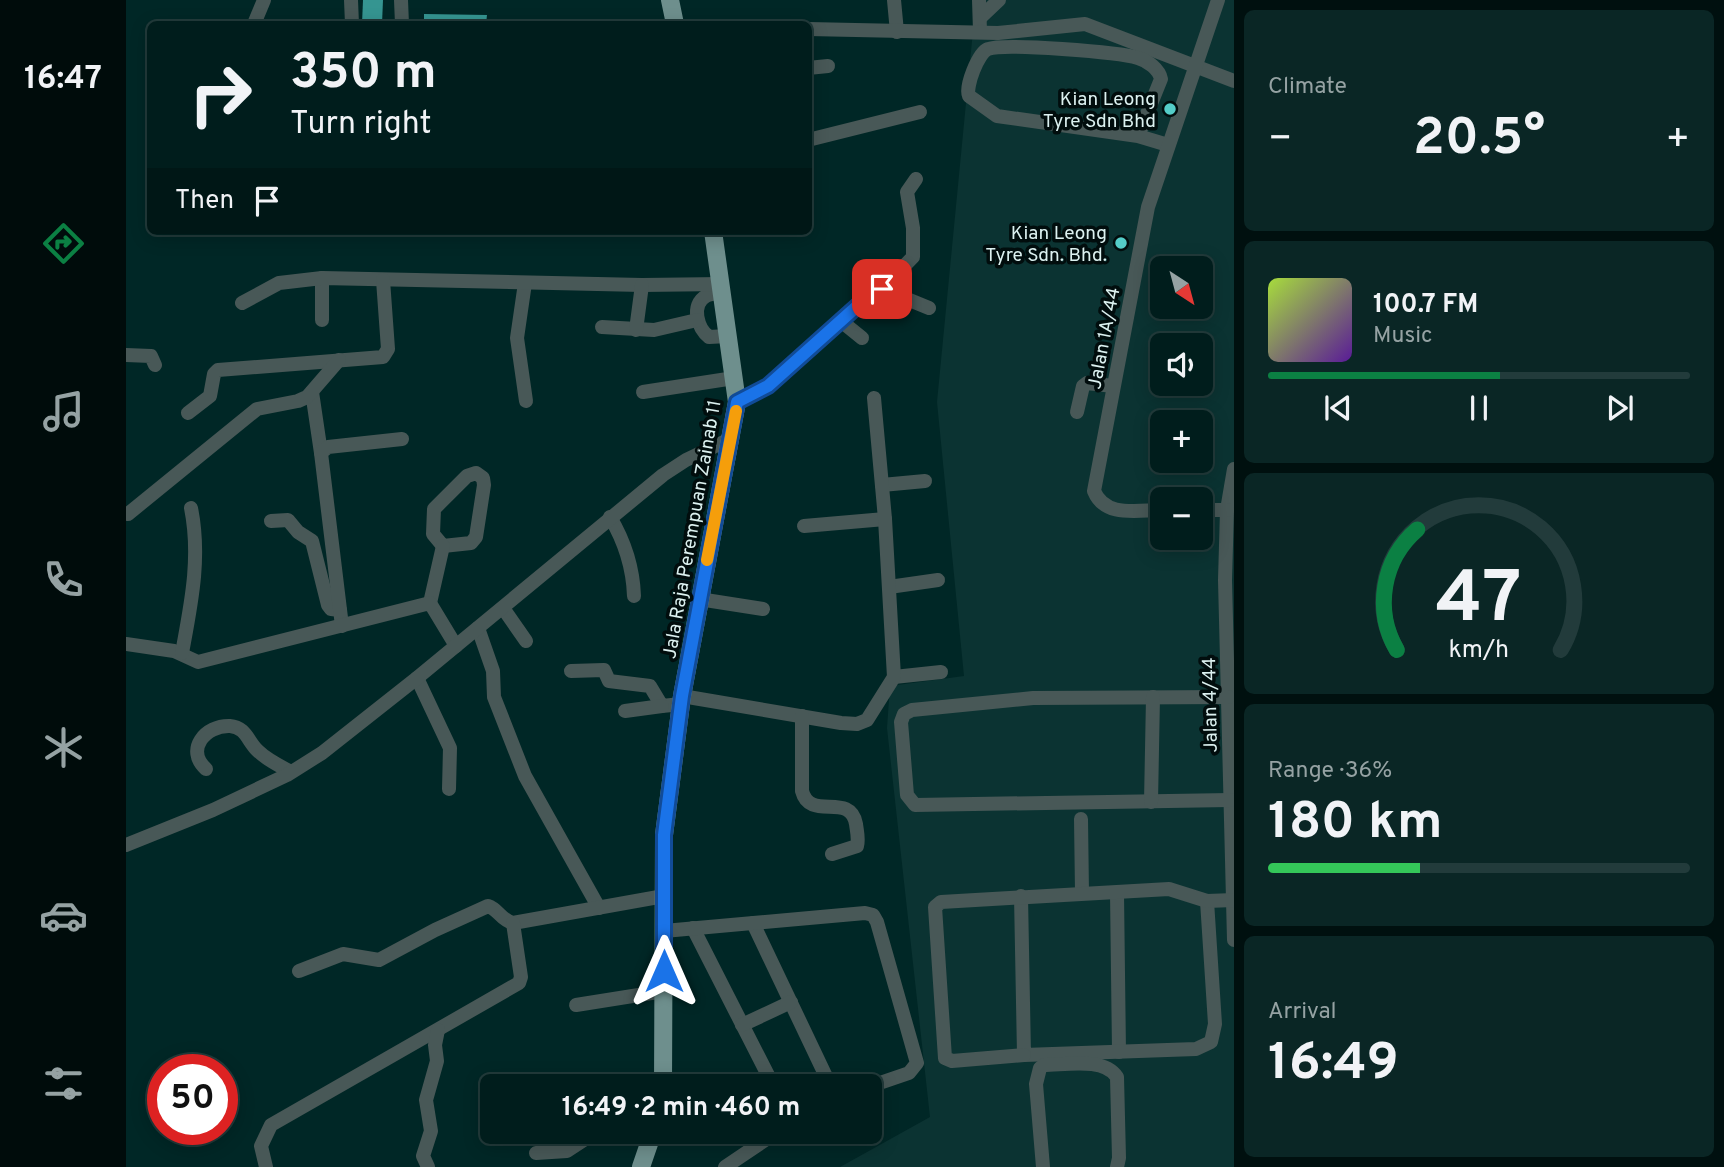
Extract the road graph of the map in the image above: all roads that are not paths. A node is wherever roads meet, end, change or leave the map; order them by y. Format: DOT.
graph roads {
  1 [pos="264,0"];
  2 [pos="351,0"];
  3 [pos="401,0"];
  4 [pos="670,0"];
  5 [pos="894,0"];
  6 [pos="979,0"];
  7 [pos="999,0"];
  8 [pos="1218,0"];
  9 [pos="255,21"];
  10 [pos="352,21"];
  11 [pos="402,21"];
  12 [pos="674,21"];
  13 [pos="980,25"];
  14 [pos="812,29"];
  15 [pos="897,32"];
  16 [pos="1194,64"];
  17 [pos="828,66"];
  18 [pos="812,68"];
  19 [pos="1234,81"];
  20 [pos="920,112"];
  21 [pos="1138,136"];
  22 [pos="812,139"];
  23 [pos="1168,145"];
  24 [pos="916,179"];
  25 [pos="714,235"];
  26 [pos="322,278"];
  27 [pos="383,281"];
  28 [pos="525,282"];
  29 [pos="642,285"];
  30 [pos="722,288"];
  31 [pos="882,289"];
  32 [pos="242,303"];
  33 [pos="929,308"];
  34 [pos="322,320"];
  35 [pos="697,320"];
  36 [pos="841,321"];
  37 [pos="601,327"];
  38 [pos="636,330"];
  39 [pos="728,336"];
  40 [pos="862,338"];
  41 [pos="126,355"];
  42 [pos="339,360"];
  43 [pos="155,365"];
  44 [pos="734,379"];
  45 [pos="1113,386"];
  46 [pos="312,392"];
  47 [pos="643,392"];
  48 [pos="874,398"];
  49 [pos="526,401"];
  50 [pos="737,402"];
  51 [pos="1077,412"];
  52 [pos="188,413"];
  53 [pos="402,439"];
  54 [pos="730,439"];
  55 [pos="321,453"];
  56 [pos="1234,469"];
  57 [pos="925,481"];
  58 [pos="882,485"];
  59 [pos="191,508"];
  60 [pos="1150,510"];
  61 [pos="1213,510"];
  62 [pos="1227,510"];
  63 [pos="128,514"];
  64 [pos="610,517"];
  65 [pos="885,519"];
  66 [pos="271,521"];
  67 [pos="804,526"];
  68 [pos="331,538"];
  69 [pos="312,541"];
  70 [pos="443,546"];
  71 [pos="1230,555"];
  72 [pos="937,580"];
  73 [pos="889,587"];
  74 [pos="634,596"];
  75 [pos="699,599"];
  76 [pos="430,603"];
  77 [pos="503,608"];
  78 [pos="340,610"];
  79 [pos="763,610"];
  80 [pos="342,626"];
  81 [pos="478,628"];
  82 [pos="526,641"];
  83 [pos="126,644"];
  84 [pos="456,646"];
  85 [pos="182,653"];
  86 [pos="1231,666"];
  87 [pos="571,671"];
  88 [pos="941,673"];
  89 [pos="894,677"];
  90 [pos="417,678"];
  91 [pos="1153,697"];
  92 [pos="1228,697"];
  93 [pos="681,700"];
  94 [pos="662,706"];
  95 [pos="625,711"];
  96 [pos="802,716"];
  97 [pos="1232,754"];
  98 [pos="206,769"];
  99 [pos="291,772"];
  100 [pos="449,789"];
  101 [pos="1230,800"];
  102 [pos="1151,802"];
  103 [pos="1081,820"];
  104 [pos="126,845"];
  105 [pos="832,854"];
  106 [pos="1082,892"];
  107 [pos="1117,893"];
  108 [pos="664,896"];
  109 [pos="1021,896"];
  110 [pos="1233,900"];
  111 [pos="1207,901"];
  112 [pos="599,908"];
  113 [pos="513,923"];
  114 [pos="753,923"];
  115 [pos="693,928"];
  116 [pos="664,930"];
  117 [pos="1234,940"];
  118 [pos="299,971"];
  119 [pos="664,991"];
  120 [pos="791,1002"];
  121 [pos="576,1005"];
  122 [pos="742,1025"];
  123 [pos="438,1030"];
  124 [pos="1119,1052"];
  125 [pos="1024,1055"];
  126 [pos="663,1074"];
  127 [pos="767,1074"];
  128 [pos="825,1074"];
  129 [pos="882,1082"];
  130 [pos="578,1144"];
  131 [pos="649,1144"];
  132 [pos="759,1144"];
  133 [pos="536,1153"];
  134 [pos="265,1167"];
  135 [pos="428,1167"];
  136 [pos="641,1167"];
  137 [pos="725,1167"];
  138 [pos="1043,1167"];
  139 [pos="1117,1167"];
  1 -- 9 [label="street"];
  2 -- 10 [label="street"];
  3 -- 11 [label="street"];
  4 -- 12 [label="main road"];
  5 -- 15 [label="street"];
  6 -- 13 [label="street"];
  7 -- 13 [label="street"];
  8 -- 16 [label="street, Jalan 1A/44"];
  13 -- 15 [label="street"];
  13 -- 16 [label="street"];
  14 -- 15 [label="street"];
  16 -- 19 [label="street"];
  16 -- 23 [label="street, Jalan 1A/44"];
  17 -- 18 [label="street"];
  20 -- 22 [label="street"];
  21 -- 21 [label="street"];
  21 -- 23 [label="street"];
  23 -- 45 [label="street, Jalan 1A/44"];
  24 -- 31 [label="street"];
  25 -- 30 [label="main road, Jala Raja Perempuan Zainab 11"];
  26 -- 27 [label="street"];
  26 -- 32 [label="street"];
  26 -- 34 [label="street"];
  27 -- 28 [label="street"];
  27 -- 42 [label="street"];
  28 -- 29 [label="street"];
  28 -- 49 [label="street"];
  29 -- 30 [label="street"];
  29 -- 38 [label="street"];
  30 -- 35 [label="street"];
  30 -- 39 [label="main road, Jala Raja Perempuan Zainab 11"];
  31 -- 33 [label="street"];
  31 -- 36 [label="street"];
  35 -- 38 [label="street"];
  35 -- 39 [label="street"];
  36 -- 40 [label="street"];
  36 -- 50 [label="street"];
  37 -- 38 [label="street"];
  39 -- 44 [label="main road, Jala Raja Perempuan Zainab 11"];
  41 -- 43 [label="street"];
  42 -- 46 [label="street"];
  42 -- 52 [label="street"];
  44 -- 47 [label="street"];
  44 -- 50 [label="main road, Jala Raja Perempuan Zainab 11"];
  45 -- 51 [label="street"];
  45 -- 60 [label="street, Jalan 1A/44"];
  46 -- 55 [label="street"];
  46 -- 63 [label="street"];
  48 -- 58 [label="street"];
  50 -- 54 [label="main road, Jala Raja Perempuan Zainab 11"];
  53 -- 55 [label="street"];
  54 -- 64 [label="street"];
  54 -- 75 [label="main road, Jala Raja Perempuan Zainab 11"];
  55 -- 68 [label="street"];
  56 -- 62 [label="street, Jalan 4/44"];
  57 -- 58 [label="street"];
  58 -- 65 [label="street"];
  59 -- 85 [label="street"];
  61 -- 62 [label="street"];
  62 -- 71 [label="street, Jalan 4/44"];
  64 -- 74 [label="street"];
  64 -- 77 [label="street"];
  65 -- 67 [label="street"];
  65 -- 73 [label="street"];
  66 -- 69 [label="street"];
  68 -- 69 [label="street"];
  68 -- 78 [label="street"];
  69 -- 78 [label="street"];
  70 -- 70 [label="street"];
  70 -- 76 [label="street"];
  71 -- 86 [label="street, Jalan 4/44"];
  72 -- 73 [label="street"];
  73 -- 89 [label="street"];
  75 -- 79 [label="street"];
  75 -- 93 [label="main road, Jala Raja Perempuan Zainab 11"];
  76 -- 80 [label="street"];
  76 -- 84 [label="street"];
  77 -- 81 [label="street"];
  77 -- 82 [label="street"];
  78 -- 80 [label="street"];
  80 -- 85 [label="street"];
  81 -- 84 [label="street"];
  81 -- 112 [label="street"];
  83 -- 85 [label="street"];
  84 -- 90 [label="street"];
  86 -- 92 [label="street, Jalan 4/44"];
  87 -- 94 [label="street"];
  88 -- 89 [label="street"];
  89 -- 96 [label="street"];
  90 -- 99 [label="street"];
  90 -- 100 [label="street"];
  91 -- 92 [label="street"];
  91 -- 102 [label="street"];
  91 -- 102 [label="street"];
  92 -- 97 [label="street, Jalan 4/44"];
  93 -- 94 [label="street"];
  93 -- 96 [label="street"];
  93 -- 108 [label="main road, Jala Raja Perempuan Zainab 11"];
  94 -- 95 [label="street"];
  96 -- 105 [label="street"];
  97 -- 101 [label="street, Jalan 4/44"];
  98 -- 99 [label="street"];
  99 -- 104 [label="street"];
  101 -- 102 [label="street"];
  101 -- 110 [label="street, Jalan 4/44"];
  103 -- 106 [label="street"];
  106 -- 107 [label="street"];
  106 -- 109 [label="street"];
  107 -- 111 [label="street"];
  107 -- 124 [label="street"];
  108 -- 112 [label="street"];
  108 -- 116 [label="main road, Jala Raja Perempuan Zainab 11"];
  109 -- 125 [label="street"];
  109 -- 125 [label="street"];
  110 -- 111 [label="street"];
  110 -- 117 [label="street, Jalan 4/44"];
  111 -- 124 [label="street"];
  112 -- 113 [label="street"];
  113 -- 118 [label="street"];
  113 -- 123 [label="street"];
  114 -- 115 [label="street"];
  114 -- 120 [label="street"];
  114 -- 129 [label="street"];
  115 -- 116 [label="street"];
  115 -- 122 [label="street"];
  116 -- 119 [label="main road, Jala Raja Perempuan Zainab 11"];
  119 -- 121 [label="street"];
  119 -- 126 [label="main road, Jala Raja Perempuan Zainab 11"];
  120 -- 122 [label="street"];
  120 -- 128 [label="street"];
  122 -- 127 [label="street"];
  123 -- 134 [label="street"];
  123 -- 135 [label="street"];
  124 -- 125 [label="street"];
  130 -- 133 [label="street"];
  131 -- 136 [label="main road"];
  132 -- 137 [label="street"];
  138 -- 139 [label="street"];
}
